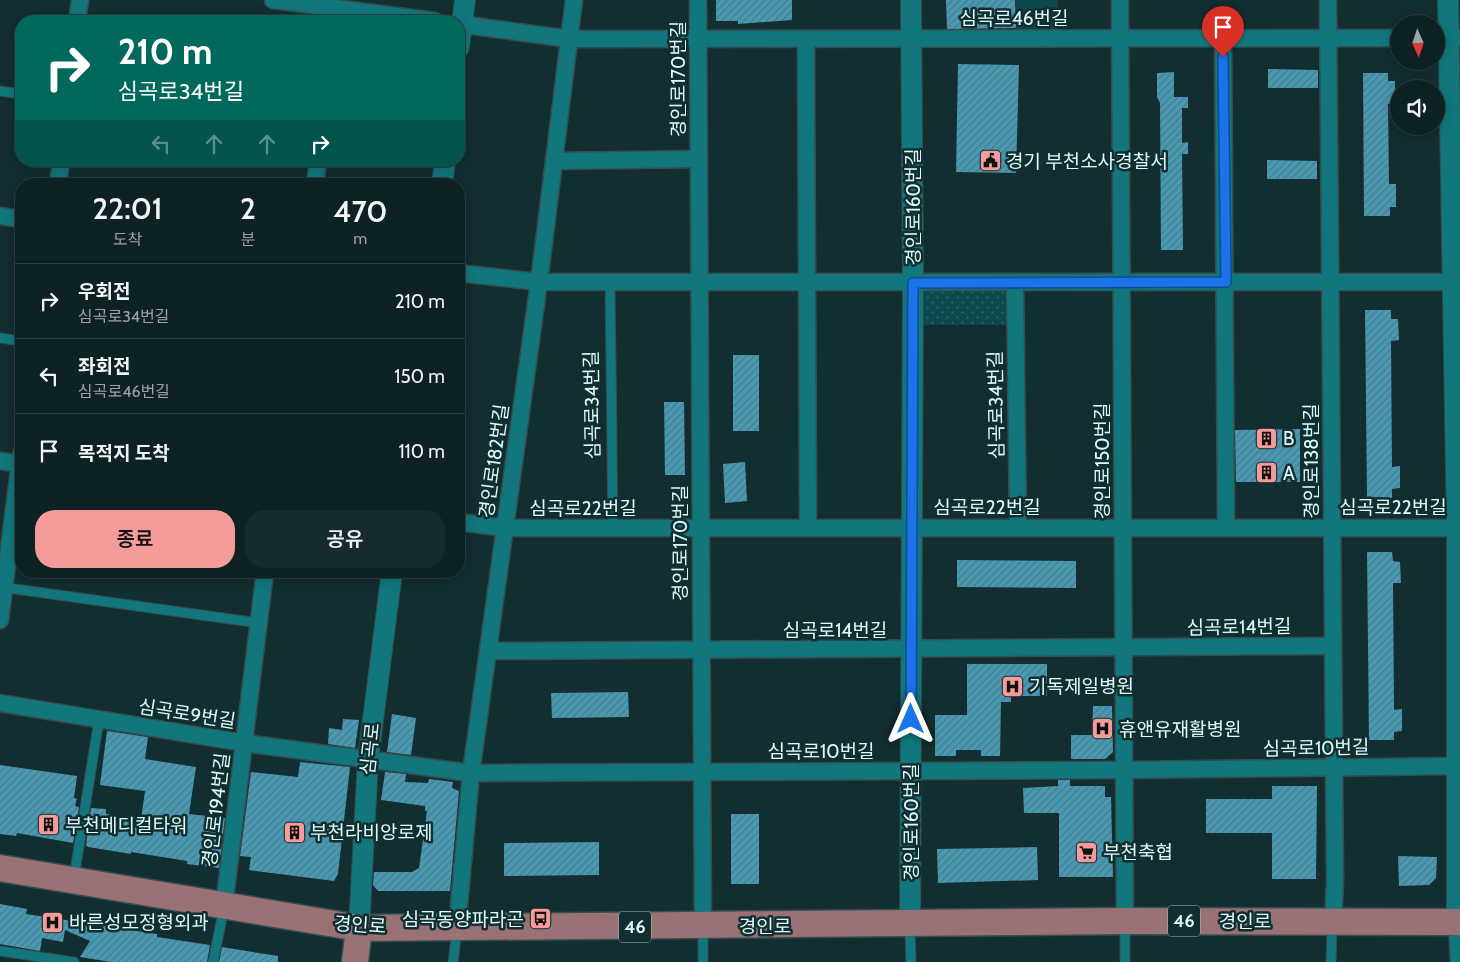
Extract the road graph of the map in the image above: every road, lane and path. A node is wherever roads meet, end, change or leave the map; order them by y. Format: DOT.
graph roads {
  1 [pos="80,0"];
  2 [pos="274,0"];
  3 [pos="465,0"];
  4 [pos="574,0"];
  5 [pos="698,0"];
  6 [pos="911,0"];
  7 [pos="1120,0"];
  8 [pos="1328,0"];
  9 [pos="1448,0"];
  10 [pos="338,10"];
  11 [pos="78,15"];
  12 [pos="382,15"];
  13 [pos="462,15"];
  14 [pos="465,26"];
  15 [pos="1120,38"];
  16 [pos="1223,38"];
  17 [pos="1329,38"];
  18 [pos="1390,38"];
  19 [pos="1448,38"];
  20 [pos="569,39"];
  21 [pos="698,39"];
  22 [pos="806,39"];
  23 [pos="911,39"];
  24 [pos="0,91"];
  25 [pos="15,93"];
  26 [pos="698,159"];
  27 [pos="554,161"];
  28 [pos="0,216"];
  29 [pos="15,217"];
  30 [pos="465,274"];
  31 [pos="539,282"];
  32 [pos="610,282"];
  33 [pos="699,282"];
  34 [pos="806,282"];
  35 [pos="1226,282"];
  36 [pos="1332,282"];
  37 [pos="1452,282"];
  38 [pos="913,283"];
  39 [pos="1015,283"];
  40 [pos="1121,283"];
  41 [pos="0,338"];
  42 [pos="15,340"];
  43 [pos="0,461"];
  44 [pos="15,461"];
  45 [pos="15,501"];
  46 [pos="465,523"];
  47 [pos="912,527"];
  48 [pos="1018,527"];
  49 [pos="1123,527"];
  50 [pos="1226,527"];
  51 [pos="1330,527"];
  52 [pos="505,528"];
  53 [pos="613,528"];
  54 [pos="808,528"];
  55 [pos="1458,528"];
  56 [pos="700,529"];
  57 [pos="264,578"];
  58 [pos="391,578"];
  59 [pos="2,587"];
  60 [pos="0,620"];
  61 [pos="259,623"];
  62 [pos="1332,646"];
  63 [pos="1123,648"];
  64 [pos="912,649"];
  65 [pos="488,651"];
  66 [pos="701,651"];
  67 [pos="0,703"];
  68 [pos="99,719"];
  69 [pos="244,744"];
  70 [pos="368,759"];
  71 [pos="1455,766"];
  72 [pos="1333,768"];
  73 [pos="1124,770"];
  74 [pos="702,771"];
  75 [pos="911,772"];
  76 [pos="470,773"];
  77 [pos="0,868"];
  78 [pos="74,881"];
  79 [pos="224,906"];
  80 [pos="1125,921"];
  81 [pos="1332,922"];
  82 [pos="1459,922"];
  83 [pos="910,924"];
  84 [pos="703,926"];
  85 [pos="359,928"];
  86 [pos="457,928"];
  87 [pos="0,951"];
  88 [pos="74,962"];
  89 [pos="213,962"];
  90 [pos="355,962"];
  91 [pos="453,962"];
  92 [pos="704,962"];
  93 [pos="911,962"];
  94 [pos="1125,962"];
  95 [pos="1330,962"];
  96 [pos="1459,962"];
  1 -- 11 [label="street"];
  2 -- 10 [label="street"];
  3 -- 13 [label="street"];
  4 -- 20 [label="street, 경인로182번길"];
  5 -- 21 [label="street, 경인로170번길"];
  6 -- 23 [label="street, 경인로160번길"];
  7 -- 15 [label="street, 경인로150번길"];
  8 -- 17 [label="street, 경인로138번길"];
  9 -- 19 [label="street"];
  10 -- 12 [label="street"];
  14 -- 20 [label="street, 심곡로46번길"];
  15 -- 16 [label="street, 심곡로46번길"];
  15 -- 23 [label="street, 심곡로46번길"];
  15 -- 40 [label="street, 경인로150번길"];
  16 -- 17 [label="street, 심곡로46번길"];
  16 -- 35 [label="street"];
  17 -- 18 [label="street, 심곡로46번길"];
  17 -- 36 [label="street, 경인로138번길"];
  19 -- 37 [label="street"];
  20 -- 21 [label="street, 심곡로46번길"];
  20 -- 27 [label="street, 경인로182번길"];
  21 -- 22 [label="street, 심곡로46번길"];
  21 -- 26 [label="street, 경인로170번길"];
  22 -- 23 [label="street, 심곡로46번길"];
  22 -- 34 [label="street"];
  23 -- 38 [label="street, 경인로160번길"];
  24 -- 25 [label="lane"];
  26 -- 27 [label="street, 경인로170번길"];
  26 -- 33 [label="street, 경인로170번길"];
  27 -- 31 [label="street, 경인로182번길"];
  28 -- 29 [label="street"];
  30 -- 31 [label="street"];
  31 -- 32 [label="street"];
  31 -- 52 [label="street, 경인로182번길"];
  32 -- 33 [label="street"];
  32 -- 53 [label="lane, 심곡로34번길"];
  33 -- 34 [label="street"];
  33 -- 56 [label="street, 경인로170번길"];
  34 -- 38 [label="street"];
  34 -- 54 [label="street"];
  35 -- 36 [label="street"];
  35 -- 40 [label="street"];
  35 -- 50 [label="street"];
  36 -- 37 [label="street"];
  36 -- 51 [label="street, 경인로138번길"];
  37 -- 55 [label="street"];
  38 -- 39 [label="street"];
  38 -- 47 [label="street, 경인로160번길"];
  39 -- 40 [label="street"];
  39 -- 48 [label="street, 심곡로34번길"];
  40 -- 49 [label="street, 경인로150번길"];
  41 -- 42 [label="lane"];
  43 -- 44 [label="street"];
  45 -- 59 [label="street"];
  46 -- 52 [label="street, 심곡로22번길"];
  47 -- 48 [label="street, 심곡로22번길"];
  47 -- 54 [label="street, 심곡로22번길"];
  47 -- 64 [label="street, 경인로160번길"];
  48 -- 49 [label="street, 심곡로22번길"];
  49 -- 50 [label="street, 심곡로22번길"];
  49 -- 63 [label="street, 경인로150번길"];
  50 -- 51 [label="street, 심곡로22번길"];
  51 -- 55 [label="street, 심곡로22번길"];
  51 -- 62 [label="street, 경인로138번길"];
  52 -- 53 [label="street, 심곡로22번길"];
  52 -- 65 [label="street, 경인로182번길"];
  53 -- 56 [label="street, 심곡로22번길"];
  54 -- 56 [label="street, 심곡로22번길"];
  55 -- 71 [label="street"];
  56 -- 66 [label="street, 경인로170번길"];
  57 -- 61 [label="street, 경인로194번길"];
  58 -- 70 [label="street, 심곡로"];
  59 -- 60 [label="street"];
  59 -- 61 [label="lane"];
  61 -- 69 [label="street, 경인로194번길"];
  62 -- 63 [label="street, 심곡로14번길"];
  62 -- 72 [label="street, 경인로138번길"];
  63 -- 64 [label="street, 심곡로14번길"];
  63 -- 73 [label="street, 경인로150번길"];
  64 -- 66 [label="street, 심곡로14번길"];
  64 -- 75 [label="street, 경인로160번길"];
  65 -- 66 [label="street, 심곡로14번길"];
  65 -- 76 [label="street, 경인로182번길"];
  66 -- 74 [label="street, 경인로170번길"];
  67 -- 68 [label="street, 심곡로9번길"];
  68 -- 69 [label="street, 심곡로9번길"];
  68 -- 78 [label="lane"];
  69 -- 70 [label="street, 심곡로9번길"];
  69 -- 79 [label="street, 경인로194번길"];
  70 -- 76 [label="street, 심곡로10번길"];
  70 -- 85 [label="street, 심곡로"];
  71 -- 72 [label="street, 심곡로10번길"];
  71 -- 82 [label="street"];
  72 -- 73 [label="street, 심곡로10번길"];
  72 -- 81 [label="street, 경인로138번길"];
  73 -- 75 [label="street, 심곡로10번길"];
  73 -- 80 [label="street, 경인로150번길"];
  74 -- 75 [label="street, 심곡로10번길"];
  74 -- 76 [label="street, 심곡로10번길"];
  74 -- 84 [label="street, 경인로170번길"];
  75 -- 83 [label="street, 경인로160번길"];
  76 -- 86 [label="street, 경인로182번길"];
  77 -- 78 [label="main road, 경인로"];
  78 -- 79 [label="main road, 경인로"];
  79 -- 85 [label="main road, 경인로"];
  79 -- 89 [label="lane"];
  80 -- 81 [label="main road, 경인로 / 46"];
  80 -- 83 [label="main road, 경인로 / 46"];
  80 -- 94 [label="lane"];
  81 -- 82 [label="main road, 경인로 / 46"];
  81 -- 95 [label="lane"];
  82 -- 96 [label="street"];
  83 -- 84 [label="main road, 경인로 / 46"];
  83 -- 93 [label="lane"];
  84 -- 86 [label="main road, 경인로 / 46"];
  84 -- 92 [label="lane"];
  85 -- 86 [label="main road, 경인로 / 46"];
  85 -- 90 [label="main road"];
  86 -- 91 [label="lane"];
  87 -- 88 [label="lane"];
}
